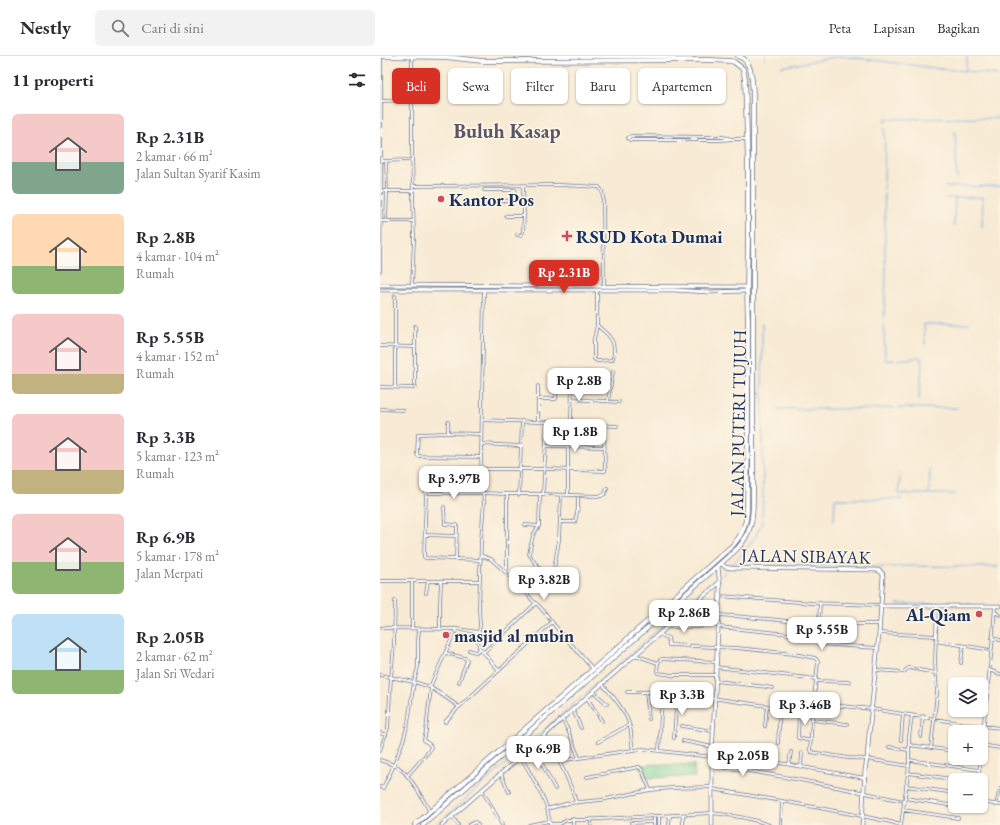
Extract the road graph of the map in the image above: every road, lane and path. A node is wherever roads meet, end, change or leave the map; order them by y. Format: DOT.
graph roads {
  1 [pos="381,56"];
  2 [pos="446,56"];
  3 [pos="517,56"];
  4 [pos="675,56"];
  5 [pos="737,56"];
  6 [pos="412,57"];
  7 [pos="734,62"];
  8 [pos="412,68"];
  9 [pos="381,101"];
  10 [pos="392,101"];
  11 [pos="412,104"];
  12 [pos="381,130"];
  13 [pos="684,136"];
  14 [pos="732,139"];
  15 [pos="747,139"];
  16 [pos="685,140"];
  17 [pos="412,160"];
  18 [pos="380,161"];
  19 [pos="386,161"];
  20 [pos="381,180"];
  21 [pos="387,180"];
  22 [pos="413,186"];
  23 [pos="523,186"];
  24 [pos="484,190"];
  25 [pos="380,191"];
  26 [pos="387,191"];
  27 [pos="413,191"];
  28 [pos="387,198"];
  29 [pos="381,199"];
  30 [pos="515,200"];
  31 [pos="523,200"];
  32 [pos="483,202"];
  33 [pos="506,216"];
  34 [pos="524,216"];
  35 [pos="380,221"];
  36 [pos="386,221"];
  37 [pos="413,221"];
  38 [pos="517,235"];
  39 [pos="751,245"];
  40 [pos="380,271"];
  41 [pos="380,285"];
  42 [pos="412,285"];
  43 [pos="514,286"];
  44 [pos="604,286"];
  45 [pos="675,286"];
  46 [pos="747,289"];
  47 [pos="380,290"];
  48 [pos="395,290"];
  49 [pos="484,290"];
  50 [pos="514,290"];
  51 [pos="597,290"];
  52 [pos="674,290"];
  53 [pos="597,325"];
  54 [pos="415,326"];
  55 [pos="380,346"];
  56 [pos="394,346"];
  57 [pos="415,347"];
  58 [pos="613,372"];
  59 [pos="557,380"];
  60 [pos="572,380"];
  61 [pos="538,386"];
  62 [pos="380,387"];
  63 [pos="395,387"];
  64 [pos="538,399"];
  65 [pos="572,399"];
  66 [pos="608,402"];
  67 [pos="619,402"];
  68 [pos="380,409"];
  69 [pos="403,410"];
  70 [pos="482,420"];
  71 [pos="522,421"];
  72 [pos="448,422"];
  73 [pos="538,422"];
  74 [pos="547,422"];
  75 [pos="571,423"];
  76 [pos="604,426"];
  77 [pos="618,426"];
  78 [pos="448,433"];
  79 [pos="481,434"];
  80 [pos="481,444"];
  81 [pos="751,444"];
  82 [pos="520,446"];
  83 [pos="546,446"];
  84 [pos="568,446"];
  85 [pos="604,447"];
  86 [pos="481,457"];
  87 [pos="482,469"];
  88 [pos="545,469"];
  89 [pos="568,469"];
  90 [pos="520,470"];
  91 [pos="607,488"];
  92 [pos="426,493"];
  93 [pos="482,493"];
  94 [pos="507,494"];
  95 [pos="519,494"];
  96 [pos="542,494"];
  97 [pos="568,494"];
  98 [pos="561,495"];
  99 [pos="578,495"];
  100 [pos="444,507"];
  101 [pos="560,522"];
  102 [pos="525,525"];
  103 [pos="539,526"];
  104 [pos="425,535"];
  105 [pos="457,536"];
  106 [pos="481,556"];
  107 [pos="456,558"];
  108 [pos="481,560"];
  109 [pos="718,566"];
  110 [pos="505,571"];
  111 [pos="542,571"];
  112 [pos="720,578"];
  113 [pos="380,581"];
  114 [pos="412,581"];
  115 [pos="428,581"];
  116 [pos="441,581"];
  117 [pos="480,581"];
  118 [pos="521,586"];
  119 [pos="426,593"];
  120 [pos="720,596"];
  121 [pos="395,601"];
  122 [pos="536,603"];
  123 [pos="820,603"];
  124 [pos="881,605"];
  125 [pos="937,606"];
  126 [pos="995,606"];
  127 [pos="1000,606"];
  128 [pos="995,612"];
  129 [pos="1000,614"];
  130 [pos="719,615"];
  131 [pos="552,622"];
  132 [pos="819,623"];
  133 [pos="879,624"];
  134 [pos="668,627"];
  135 [pos="700,627"];
  136 [pos="718,627"];
  137 [pos="380,628"];
  138 [pos="394,629"];
  139 [pos="412,629"];
  140 [pos="419,629"];
  141 [pos="440,629"];
  142 [pos="456,629"];
  143 [pos="479,632"];
  144 [pos="879,633"];
  145 [pos="659,634"];
  146 [pos="936,636"];
  147 [pos="818,637"];
  148 [pos="992,638"];
  149 [pos="1000,640"];
  150 [pos="936,641"];
  151 [pos="963,646"];
  152 [pos="717,647"];
  153 [pos="480,648"];
  154 [pos="877,648"];
  155 [pos="469,650"];
  156 [pos="991,650"];
  157 [pos="484,652"];
  158 [pos="446,653"];
  159 [pos="635,655"];
  160 [pos="716,662"];
  161 [pos="658,663"];
  162 [pos="961,663"];
  163 [pos="716,667"];
  164 [pos="593,669"];
  165 [pos="875,670"];
  166 [pos="989,670"];
  167 [pos="499,671"];
  168 [pos="936,673"];
  169 [pos="1000,674"];
  170 [pos="380,675"];
  171 [pos="716,675"];
  172 [pos="391,678"];
  173 [pos="816,680"];
  174 [pos="716,681"];
  175 [pos="414,682"];
  176 [pos="459,682"];
  177 [pos="850,682"];
  178 [pos="602,684"];
  179 [pos="988,684"];
  180 [pos="431,688"];
  181 [pos="772,688"];
  182 [pos="594,692"];
  183 [pos="627,692"];
  184 [pos="646,692"];
  185 [pos="662,693"];
  186 [pos="677,693"];
  187 [pos="587,698"];
  188 [pos="715,698"];
  189 [pos="800,698"];
  190 [pos="607,704"];
  191 [pos="767,706"];
  192 [pos="459,708"];
  193 [pos="780,708"];
  194 [pos="812,708"];
  195 [pos="872,709"];
  196 [pos="573,710"];
  197 [pos="799,712"];
  198 [pos="903,714"];
  199 [pos="912,715"];
  200 [pos="923,716"];
  201 [pos="985,717"];
  202 [pos="935,718"];
  203 [pos="562,719"];
  204 [pos="649,719"];
  205 [pos="812,720"];
  206 [pos="602,721"];
  207 [pos="445,722"];
  208 [pos="848,724"];
  209 [pos="629,725"];
  210 [pos="984,725"];
  211 [pos="682,726"];
  212 [pos="765,726"];
  213 [pos="988,726"];
  214 [pos="581,728"];
  215 [pos="1000,728"];
  216 [pos="714,731"];
  217 [pos="380,733"];
  218 [pos="386,735"];
  219 [pos="545,735"];
  220 [pos="921,737"];
  221 [pos="518,738"];
  222 [pos="674,738"];
  223 [pos="901,740"];
  224 [pos="683,741"];
  225 [pos="811,741"];
  226 [pos="598,742"];
  227 [pos="778,743"];
  228 [pos="909,744"];
  229 [pos="533,746"];
  230 [pos="988,746"];
  231 [pos="889,747"];
  232 [pos="931,748"];
  233 [pos="1000,748"];
  234 [pos="713,749"];
  235 [pos="380,750"];
  236 [pos="633,750"];
  237 [pos="909,750"];
  238 [pos="948,750"];
  239 [pos="659,751"];
  240 [pos="791,752"];
  241 [pos="802,753"];
  242 [pos="521,756"];
  243 [pos="712,757"];
  244 [pos="579,758"];
  245 [pos="867,759"];
  246 [pos="380,760"];
  247 [pos="909,760"];
  248 [pos="559,761"];
  249 [pos="394,765"];
  250 [pos="789,765"];
  251 [pos="980,765"];
  252 [pos="712,766"];
  253 [pos="909,766"];
  254 [pos="801,767"];
  255 [pos="979,770"];
  256 [pos="908,773"];
  257 [pos="978,773"];
  258 [pos="501,774"];
  259 [pos="407,776"];
  260 [pos="587,777"];
  261 [pos="865,778"];
  262 [pos="948,778"];
  263 [pos="906,786"];
  264 [pos="380,787"];
  265 [pos="712,788"];
  266 [pos="555,789"];
  267 [pos="1000,789"];
  268 [pos="482,790"];
  269 [pos="650,790"];
  270 [pos="509,792"];
  271 [pos="864,792"];
  272 [pos="948,792"];
  273 [pos="904,799"];
  274 [pos="782,801"];
  275 [pos="576,802"];
  276 [pos="988,803"];
  277 [pos="948,805"];
  278 [pos="996,805"];
  279 [pos="1000,805"];
  280 [pos="547,808"];
  281 [pos="903,810"];
  282 [pos="430,812"];
  283 [pos="712,813"];
  284 [pos="670,815"];
  285 [pos="683,815"];
  286 [pos="452,816"];
  287 [pos="654,816"];
  288 [pos="659,816"];
  289 [pos="862,816"];
  290 [pos="958,818"];
  291 [pos="574,819"];
  292 [pos="591,819"];
  293 [pos="549,820"];
  294 [pos="631,823"];
  295 [pos="654,824"];
  296 [pos="416,825"];
  297 [pos="423,825"];
  298 [pos="442,825"];
  299 [pos="458,825"];
  300 [pos="469,825"];
  301 [pos="478,825"];
  302 [pos="502,825"];
  303 [pos="529,825"];
  304 [pos="550,825"];
  305 [pos="573,825"];
  306 [pos="591,825"];
  307 [pos="659,825"];
  308 [pos="670,825"];
  309 [pos="682,825"];
  310 [pos="712,825"];
  311 [pos="768,825"];
  312 [pos="781,825"];
  313 [pos="862,825"];
  314 [pos="901,825"];
  1 -- 6 [label="highway"];
  1 -- 9 [label="street"];
  2 -- 6 [label="highway"];
  2 -- 7 [label="highway"];
  3 -- 4 [label="highway"];
  5 -- 7 [label="highway"];
  5 -- 39 [label="highway, JALAN PUTERI TUJUH"];
  6 -- 8 [label="street"];
  7 -- 15 [label="highway, JALAN PUTERI TUJUH"];
  9 -- 10 [label="street"];
  9 -- 12 [label="street"];
  11 -- 17 [label="street"];
  12 -- 18 [label="street"];
  13 -- 14 [label="street"];
  13 -- 16 [label="street"];
  13 -- 16 [label="street"];
  14 -- 15 [label="street"];
  14 -- 16 [label="street"];
  15 -- 39 [label="highway, JALAN PUTERI TUJUH"];
  17 -- 19 [label="street"];
  17 -- 22 [label="street"];
  18 -- 19 [label="street"];
  18 -- 20 [label="street"];
  19 -- 21 [label="street"];
  20 -- 21 [label="street"];
  20 -- 25 [label="street"];
  21 -- 26 [label="street"];
  22 -- 23 [label="street"];
  22 -- 27 [label="street"];
  23 -- 31 [label="street"];
  23 -- 44 [label="street"];
  24 -- 30 [label="street"];
  25 -- 26 [label="street"];
  25 -- 29 [label="street"];
  26 -- 27 [label="street"];
  26 -- 28 [label="street"];
  27 -- 37 [label="street"];
  28 -- 29 [label="street"];
  28 -- 36 [label="street"];
  29 -- 35 [label="street"];
  30 -- 31 [label="street"];
  30 -- 32 [label="street"];
  31 -- 34 [label="street"];
  33 -- 34 [label="street"];
  34 -- 38 [label="street"];
  35 -- 36 [label="street"];
  35 -- 40 [label="street"];
  36 -- 37 [label="street"];
  37 -- 42 [label="street"];
  39 -- 46 [label="highway, JALAN PUTERI TUJUH"];
  39 -- 81 [label="highway, JALAN PUTERI TUJUH"];
  41 -- 42 [label="street"];
  42 -- 43 [label="street"];
  43 -- 44 [label="street"];
  43 -- 50 [label="street"];
  44 -- 45 [label="street"];
  45 -- 46 [label="street"];
  45 -- 52 [label="street"];
  46 -- 52 [label="street"];
  46 -- 81 [label="highway, JALAN PUTERI TUJUH"];
  47 -- 48 [label="street"];
  48 -- 49 [label="street"];
  48 -- 56 [label="street"];
  49 -- 50 [label="street"];
  49 -- 70 [label="street"];
  50 -- 51 [label="street"];
  51 -- 52 [label="street"];
  51 -- 53 [label="street"];
  53 -- 53 [label="street"];
  54 -- 57 [label="street"];
  55 -- 56 [label="street"];
  56 -- 57 [label="street"];
  56 -- 63 [label="street"];
  57 -- 63 [label="street"];
  58 -- 66 [label="street"];
  59 -- 64 [label="street"];
  60 -- 65 [label="street"];
  61 -- 64 [label="street"];
  62 -- 63 [label="street"];
  64 -- 73 [label="street"];
  65 -- 66 [label="street"];
  65 -- 75 [label="street"];
  66 -- 67 [label="street"];
  68 -- 69 [label="street"];
  70 -- 71 [label="street"];
  70 -- 79 [label="street"];
  71 -- 73 [label="street"];
  71 -- 82 [label="street"];
  72 -- 78 [label="street"];
  73 -- 74 [label="street"];
  74 -- 75 [label="street"];
  74 -- 83 [label="street"];
  75 -- 76 [label="street"];
  76 -- 77 [label="street"];
  76 -- 85 [label="street"];
  78 -- 79 [label="street"];
  78 -- 86 [label="street"];
  79 -- 80 [label="street"];
  80 -- 82 [label="street"];
  80 -- 86 [label="street"];
  81 -- 109 [label="highway, JALAN PUTERI TUJUH"];
  81 -- 164 [label="highway, JALAN PUTERI TUJUH"];
  82 -- 90 [label="street"];
  83 -- 84 [label="street"];
  83 -- 88 [label="street"];
  84 -- 85 [label="street"];
  84 -- 89 [label="street"];
  85 -- 89 [label="street"];
  86 -- 87 [label="street"];
  87 -- 90 [label="street"];
  87 -- 92 [label="street"];
  87 -- 93 [label="street"];
  88 -- 89 [label="street"];
  88 -- 90 [label="street"];
  88 -- 96 [label="street"];
  89 -- 97 [label="street"];
  90 -- 95 [label="street"];
  91 -- 99 [label="street"];
  92 -- 93 [label="street"];
  92 -- 104 [label="street"];
  93 -- 94 [label="street"];
  93 -- 106 [label="street"];
  94 -- 95 [label="street"];
  94 -- 110 [label="street"];
  95 -- 96 [label="street"];
  96 -- 98 [label="street"];
  96 -- 103 [label="street"];
  97 -- 98 [label="street"];
  97 -- 99 [label="street"];
  98 -- 101 [label="street"];
  99 -- 101 [label="street"];
  100 -- 105 [label="street"];
  101 -- 111 [label="street"];
  102 -- 103 [label="street"];
  103 -- 111 [label="street"];
  104 -- 105 [label="street"];
  104 -- 107 [label="street"];
  105 -- 107 [label="street"];
  106 -- 108 [label="street"];
  106 -- 110 [label="street"];
  107 -- 108 [label="street"];
  108 -- 117 [label="street"];
  109 -- 112 [label="street"];
  109 -- 124 [label="street, JALAN SIBAYAK"];
  109 -- 221 [label="highway, JALAN PUTERI TUJUH"];
  110 -- 118 [label="street"];
  111 -- 118 [label="street"];
  112 -- 120 [label="street"];
  112 -- 134 [label="street"];
  113 -- 114 [label="street"];
  114 -- 115 [label="street"];
  114 -- 139 [label="street"];
  115 -- 116 [label="street"];
  115 -- 119 [label="street"];
  116 -- 117 [label="street"];
  116 -- 141 [label="street"];
  117 -- 143 [label="street"];
  118 -- 122 [label="street"];
  120 -- 123 [label="street"];
  120 -- 130 [label="street"];
  121 -- 138 [label="street"];
  122 -- 131 [label="street"];
  122 -- 157 [label="street"];
  123 -- 124 [label="street"];
  123 -- 132 [label="street"];
  124 -- 125 [label="street"];
  124 -- 133 [label="street"];
  125 -- 126 [label="street"];
  125 -- 146 [label="street"];
  126 -- 127 [label="street"];
  126 -- 128 [label="street"];
  128 -- 129 [label="street"];
  128 -- 148 [label="street"];
  130 -- 132 [label="street"];
  130 -- 136 [label="street"];
  131 -- 164 [label="street"];
  131 -- 167 [label="street"];
  132 -- 133 [label="street"];
  132 -- 147 [label="street"];
  133 -- 144 [label="street"];
  134 -- 135 [label="street"];
  134 -- 145 [label="street"];
  136 -- 147 [label="street"];
  136 -- 152 [label="street"];
  137 -- 138 [label="street"];
  138 -- 139 [label="street"];
  138 -- 172 [label="street"];
  139 -- 140 [label="street"];
  140 -- 141 [label="street"];
  140 -- 175 [label="street"];
  141 -- 142 [label="street"];
  142 -- 143 [label="street"];
  142 -- 158 [label="street"];
  143 -- 153 [label="street"];
  144 -- 146 [label="street"];
  144 -- 154 [label="street"];
  145 -- 152 [label="street"];
  145 -- 159 [label="street"];
  146 -- 150 [label="street"];
  147 -- 154 [label="street"];
  148 -- 149 [label="street"];
  148 -- 156 [label="street"];
  150 -- 151 [label="street"];
  150 -- 168 [label="street"];
  151 -- 156 [label="street"];
  151 -- 162 [label="street"];
  152 -- 160 [label="street"];
  152 -- 173 [label="street"];
  153 -- 155 [label="street"];
  153 -- 157 [label="street"];
  154 -- 165 [label="street"];
  156 -- 166 [label="street"];
  157 -- 167 [label="street"];
  158 -- 176 [label="street"];
  158 -- 180 [label="street"];
  159 -- 161 [label="street"];
  159 -- 178 [label="street"];
  160 -- 161 [label="street"];
  160 -- 163 [label="street"];
  161 -- 171 [label="street"];
  163 -- 171 [label="street"];
  163 -- 173 [label="street"];
  164 -- 221 [label="highway, JALAN PUTERI TUJUH"];
  165 -- 168 [label="street"];
  165 -- 195 [label="street"];
  166 -- 169 [label="street"];
  166 -- 179 [label="street"];
  167 -- 192 [label="street"];
  168 -- 202 [label="street"];
  170 -- 172 [label="street"];
  171 -- 174 [label="street"];
  172 -- 175 [label="street"];
  172 -- 218 [label="street"];
  173 -- 177 [label="street"];
  173 -- 194 [label="street"];
  174 -- 181 [label="street"];
  174 -- 188 [label="street"];
  175 -- 180 [label="street"];
  175 -- 249 [label="street"];
  178 -- 182 [label="street"];
  178 -- 209 [label="street"];
  180 -- 192 [label="street"];
  180 -- 259 [label="street"];
  182 -- 187 [label="street"];
  182 -- 190 [label="street"];
  183 -- 184 [label="street"];
  184 -- 185 [label="street"];
  184 -- 204 [label="street"];
  185 -- 186 [label="street"];
  185 -- 239 [label="street"];
  186 -- 188 [label="street"];
  186 -- 222 [label="street"];
  187 -- 196 [label="street"];
  187 -- 206 [label="street"];
  188 -- 191 [label="street"];
  188 -- 216 [label="street"];
  189 -- 197 [label="street"];
  191 -- 193 [label="street"];
  191 -- 212 [label="street"];
  192 -- 207 [label="street"];
  193 -- 197 [label="street"];
  193 -- 227 [label="street"];
  194 -- 195 [label="street"];
  194 -- 197 [label="street"];
  194 -- 205 [label="street"];
  195 -- 198 [label="street"];
  195 -- 245 [label="street"];
  196 -- 203 [label="street"];
  196 -- 214 [label="street"];
  197 -- 225 [label="street"];
  198 -- 199 [label="street"];
  198 -- 223 [label="street"];
  199 -- 200 [label="street"];
  199 -- 228 [label="street"];
  200 -- 202 [label="street"];
  200 -- 220 [label="street"];
  201 -- 210 [label="street"];
  202 -- 210 [label="street"];
  202 -- 232 [label="street"];
  203 -- 219 [label="street"];
  203 -- 244 [label="street"];
  205 -- 208 [label="street"];
  205 -- 225 [label="street"];
  209 -- 226 [label="street"];
  209 -- 236 [label="street"];
  211 -- 216 [label="street"];
  213 -- 215 [label="street"];
  216 -- 234 [label="street"];
  217 -- 218 [label="street"];
  218 -- 235 [label="street"];
  219 -- 229 [label="street"];
  219 -- 248 [label="street"];
  221 -- 282 [label="highway, JALAN PUTERI TUJUH"];
  221 -- 297 [label="highway, JALAN PUTERI TUJUH"];
  224 -- 234 [label="street"];
  225 -- 245 [label="street"];
  228 -- 232 [label="street"];
  228 -- 237 [label="street"];
  229 -- 242 [label="street"];
  229 -- 266 [label="street"];
  230 -- 233 [label="street"];
  231 -- 237 [label="street"];
  232 -- 238 [label="street"];
  234 -- 243 [label="street"];
  234 -- 250 [label="street"];
  236 -- 239 [label="street"];
  236 -- 244 [label="street"];
  237 -- 247 [label="street"];
  239 -- 243 [label="street"];
  240 -- 250 [label="street"];
  241 -- 254 [label="street"];
  242 -- 258 [label="street"];
  242 -- 280 [label="street"];
  243 -- 252 [label="street"];
  244 -- 248 [label="street"];
  245 -- 253 [label="street"];
  245 -- 261 [label="street"];
  246 -- 249 [label="street"];
  247 -- 253 [label="street"];
  247 -- 255 [label="street"];
  248 -- 275 [label="street"];
  249 -- 259 [label="street"];
  249 -- 264 [label="street"];
  250 -- 254 [label="street"];
  251 -- 255 [label="street"];
  252 -- 265 [label="street"];
  252 -- 271 [label="street"];
  253 -- 256 [label="street"];
  254 -- 261 [label="street"];
  255 -- 257 [label="street"];
  256 -- 262 [label="street"];
  256 -- 263 [label="street"];
  258 -- 268 [label="street"];
  258 -- 270 [label="street"];
  259 -- 282 [label="street"];
  260 -- 269 [label="street"];
  261 -- 271 [label="street"];
  263 -- 272 [label="street"];
  263 -- 273 [label="street"];
  265 -- 269 [label="street"];
  265 -- 274 [label="street"];
  265 -- 283 [label="street"];
  267 -- 278 [label="street"];
  268 -- 286 [label="street"];
  268 -- 302 [label="street"];
  269 -- 275 [label="street"];
  271 -- 273 [label="street"];
  271 -- 289 [label="street"];
  273 -- 277 [label="street"];
  273 -- 281 [label="street"];
  274 -- 289 [label="street"];
  274 -- 312 [label="street"];
  275 -- 280 [label="street"];
  276 -- 278 [label="street"];
  278 -- 279 [label="street"];
  280 -- 293 [label="street"];
  281 -- 290 [label="street"];
  281 -- 314 [label="street"];
  282 -- 296 [label="highway, JALAN PUTERI TUJUH"];
  283 -- 285 [label="street"];
  283 -- 310 [label="street"];
  283 -- 311 [label="street"];
  284 -- 285 [label="street"];
  284 -- 288 [label="street"];
  284 -- 308 [label="street"];
  285 -- 309 [label="street"];
  286 -- 298 [label="street"];
  286 -- 299 [label="street"];
  287 -- 288 [label="street"];
  287 -- 292 [label="street"];
  287 -- 295 [label="street"];
  288 -- 307 [label="street"];
  289 -- 313 [label="street"];
  289 -- 314 [label="street"];
  291 -- 292 [label="street"];
  291 -- 304 [label="street"];
  291 -- 305 [label="street"];
  292 -- 306 [label="street"];
  293 -- 303 [label="street"];
  293 -- 304 [label="street"];
  294 -- 295 [label="street"];
  300 -- 301 [label="street"];
}
